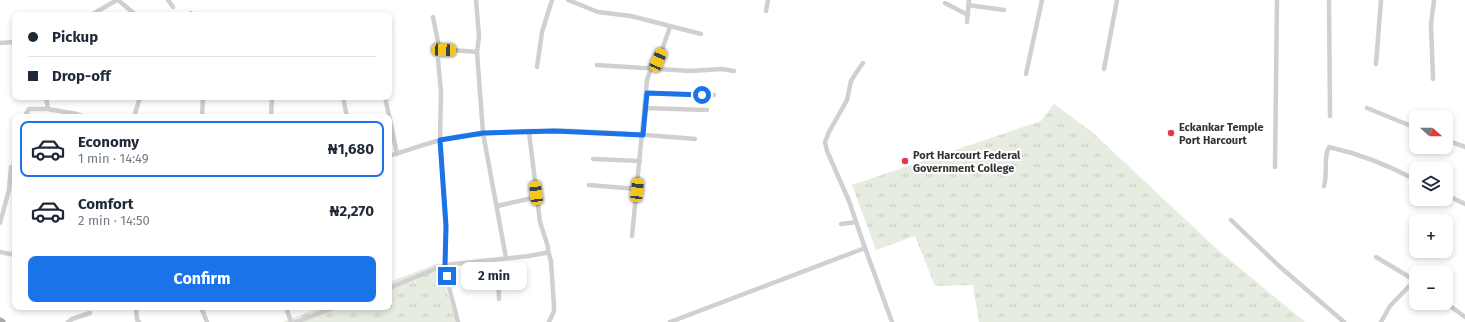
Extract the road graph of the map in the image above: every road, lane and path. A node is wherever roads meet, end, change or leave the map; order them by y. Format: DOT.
graph roads {
  1 [pos="118,0"];
  2 [pos="168,0"];
  3 [pos="476,0"];
  4 [pos="552,0"];
  5 [pos="568,0"];
  6 [pos="768,0"];
  7 [pos="1042,0"];
  8 [pos="1117,0"];
  9 [pos="1277,0"];
  10 [pos="1329,0"];
  11 [pos="1381,0"];
  12 [pos="1434,0"];
  13 [pos="968,2"];
  14 [pos="945,3"];
  15 [pos="173,6"];
  16 [pos="1004,10"];
  17 [pos="766,11"];
  18 [pos="96,12"];
  19 [pos="132,12"];
  20 [pos="968,15"];
  21 [pos="433,17"];
  22 [pos="967,22"];
  23 [pos="670,27"];
  24 [pos="701,34"];
  25 [pos="0,42"];
  26 [pos="12,42"];
  27 [pos="476,52"];
  28 [pos="438,60"];
  29 [pos="863,63"];
  30 [pos="1376,64"];
  31 [pos="597,65"];
  32 [pos="537,66"];
  33 [pos="651,68"];
  34 [pos="734,70"];
  35 [pos="1104,70"];
  36 [pos="1026,74"];
  37 [pos="1433,79"];
  38 [pos="647,93"];
  39 [pos="714,95"];
  40 [pos="47,100"];
  41 [pos="139,100"];
  42 [pos="203,100"];
  43 [pos="272,100"];
  44 [pos="344,100"];
  45 [pos="386,100"];
  46 [pos="48,108"];
  47 [pos="645,108"];
  48 [pos="1367,108"];
  49 [pos="707,110"];
  50 [pos="26,114"];
  51 [pos="69,114"];
  52 [pos="135,114"];
  53 [pos="202,114"];
  54 [pos="271,114"];
  55 [pos="346,114"];
  56 [pos="389,114"];
  57 [pos="1330,116"];
  58 [pos="1409,125"];
  59 [pos="392,130"];
  60 [pos="529,132"];
  61 [pos="483,133"];
  62 [pos="643,135"];
  63 [pos="695,139"];
  64 [pos="440,140"];
  65 [pos="1453,143"];
  66 [pos="1465,147"];
  67 [pos="397,154"];
  68 [pos="392,155"];
  69 [pos="593,159"];
  70 [pos="640,161"];
  71 [pos="11,167"];
  72 [pos="1275,167"];
  73 [pos="1409,176"];
  74 [pos="589,185"];
  75 [pos="1324,186"];
  76 [pos="637,190"];
  77 [pos="537,197"];
  78 [pos="1453,198"];
  79 [pos="1465,204"];
  80 [pos="497,206"];
  81 [pos="1231,220"];
  82 [pos="856,222"];
  83 [pos="0,223"];
  84 [pos="841,224"];
  85 [pos="632,236"];
  86 [pos="865,248"];
  87 [pos="548,251"];
  88 [pos="0,252"];
  89 [pos="12,254"];
  90 [pos="1376,257"];
  91 [pos="506,258"];
  92 [pos="498,259"];
  93 [pos="445,265"];
  94 [pos="1409,277"];
  95 [pos="392,287"];
  96 [pos="1409,287"];
  97 [pos="499,299"];
  98 [pos="1453,308"];
  99 [pos="136,310"];
  100 [pos="202,310"];
  101 [pos="287,310"];
  102 [pos="328,310"];
  103 [pos="90,313"];
  104 [pos="1465,317"];
  105 [pos="68,322"];
  106 [pos="139,322"];
  107 [pos="207,322"];
  108 [pos="291,322"];
  109 [pos="296,322"];
  110 [pos="458,322"];
  111 [pos="549,322"];
  112 [pos="670,322"];
  113 [pos="891,322"];
  114 [pos="1344,322"];
  115 [pos="1381,322"];
  1 -- 18 [label="street"];
  1 -- 19 [label="street"];
  2 -- 15 [label="street"];
  3 -- 27 [label="street"];
  4 -- 32 [label="street"];
  5 -- 23 [label="street"];
  6 -- 17 [label="street"];
  7 -- 36 [label="street"];
  8 -- 35 [label="street"];
  9 -- 72 [label="street"];
  10 -- 57 [label="street"];
  11 -- 30 [label="street"];
  12 -- 37 [label="street"];
  13 -- 16 [label="street"];
  13 -- 20 [label="street"];
  14 -- 20 [label="street"];
  20 -- 22 [label="street"];
  21 -- 27 [label="street"];
  23 -- 24 [label="street"];
  23 -- 33 [label="street"];
  25 -- 26 [label="street"];
  27 -- 61 [label="street"];
  28 -- 64 [label="street"];
  29 -- 82 [label="street"];
  31 -- 33 [label="street"];
  33 -- 34 [label="street"];
  33 -- 38 [label="street"];
  38 -- 39 [label="street"];
  38 -- 47 [label="street"];
  40 -- 46 [label="street"];
  41 -- 52 [label="street"];
  42 -- 53 [label="street"];
  43 -- 54 [label="street"];
  44 -- 55 [label="street"];
  45 -- 56 [label="street"];
  46 -- 50 [label="street"];
  46 -- 51 [label="street"];
  47 -- 49 [label="street"];
  47 -- 62 [label="street"];
  48 -- 58 [label="street"];
  59 -- 67 [label="street"];
  60 -- 61 [label="street"];
  60 -- 62 [label="street"];
  60 -- 77 [label="street"];
  61 -- 64 [label="street"];
  61 -- 80 [label="street"];
  62 -- 63 [label="street"];
  62 -- 70 [label="street"];
  64 -- 67 [label="street"];
  64 -- 93 [label="street"];
  65 -- 66 [label="street"];
  67 -- 68 [label="street"];
  69 -- 70 [label="street"];
  70 -- 76 [label="street"];
  71 -- 83 [label="street"];
  73 -- 75 [label="street"];
  74 -- 76 [label="street"];
  76 -- 85 [label="street"];
  77 -- 80 [label="street"];
  77 -- 87 [label="street"];
  78 -- 79 [label="street"];
  80 -- 91 [label="street"];
  81 -- 114 [label="street"];
  82 -- 84 [label="street"];
  82 -- 86 [label="street"];
  86 -- 112 [label="street"];
  86 -- 113 [label="street"];
  87 -- 91 [label="street"];
  87 -- 111 [label="street"];
  88 -- 89 [label="street"];
  90 -- 94 [label="street"];
  91 -- 92 [label="street"];
  92 -- 93 [label="street"];
  92 -- 97 [label="street"];
  93 -- 95 [label="street"];
  93 -- 110 [label="street"];
  96 -- 115 [label="street"];
  98 -- 104 [label="street"];
  99 -- 106 [label="street"];
  100 -- 107 [label="street"];
  101 -- 108 [label="street"];
  102 -- 109 [label="street"];
  103 -- 105 [label="street"];
}
